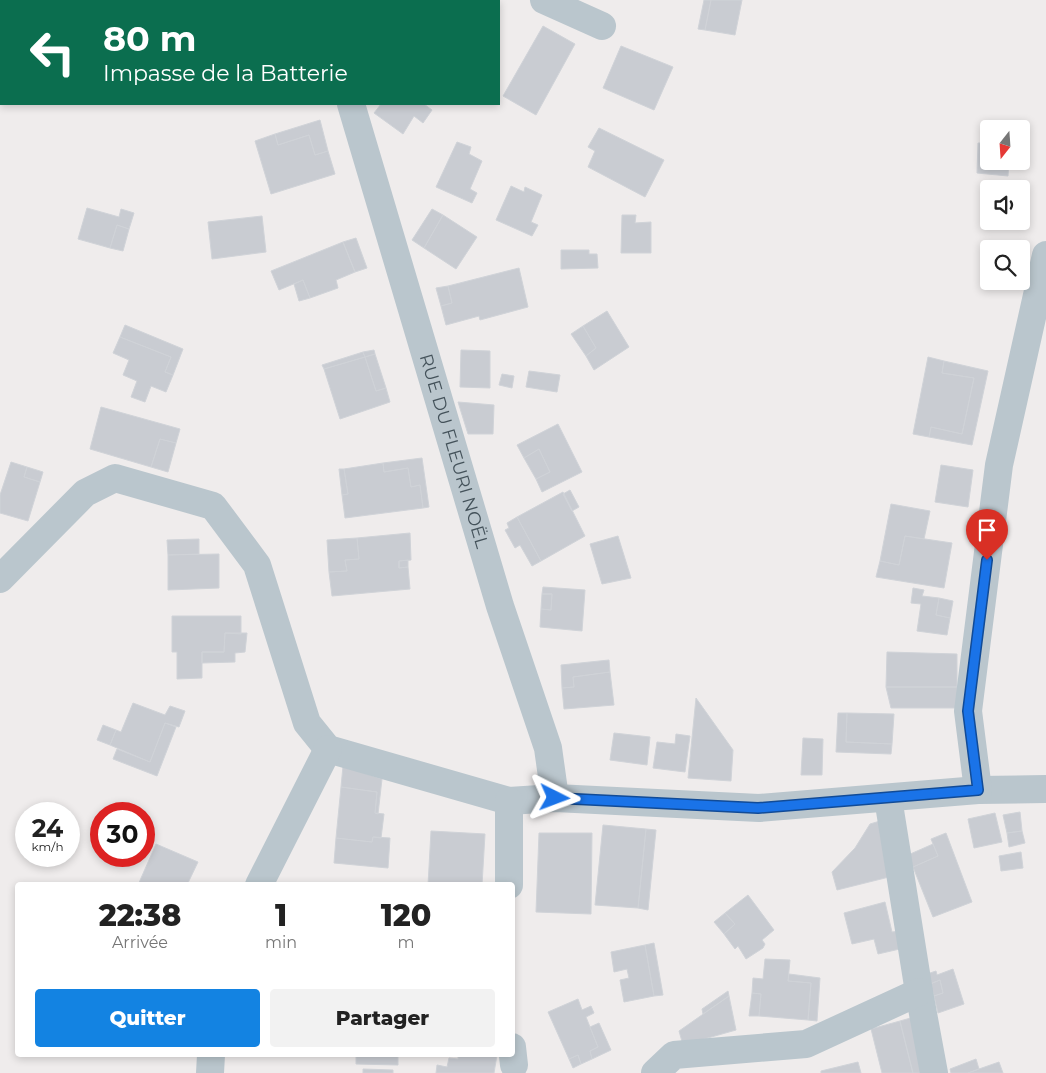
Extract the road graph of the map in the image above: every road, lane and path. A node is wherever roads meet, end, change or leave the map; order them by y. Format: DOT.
graph roads {
  1 [pos="544,0"];
  2 [pos="602,26"];
  3 [pos="351,105"];
  4 [pos="1046,254"];
  5 [pos="0,579"];
  6 [pos="328,750"];
  7 [pos="1046,789"];
  8 [pos="978,790"];
  9 [pos="555,798"];
  10 [pos="888,798"];
  11 [pos="509,801"];
  12 [pos="261,882"];
  13 [pos="509,882"];
  14 [pos="919,992"];
  15 [pos="211,1057"];
  16 [pos="210,1073"];
  17 [pos="655,1073"];
  18 [pos="934,1073"];
  1 -- 2 [label="street"];
  3 -- 9 [label="street, RUE DU FLEURI NOËL"];
  4 -- 8 [label="street"];
  5 -- 6 [label="street"];
  6 -- 11 [label="street"];
  6 -- 12 [label="street"];
  7 -- 8 [label="street"];
  8 -- 10 [label="street"];
  9 -- 10 [label="street"];
  9 -- 11 [label="street"];
  10 -- 14 [label="street"];
  11 -- 13 [label="street"];
  14 -- 17 [label="street"];
  14 -- 18 [label="street"];
  15 -- 16 [label="street"];
}
